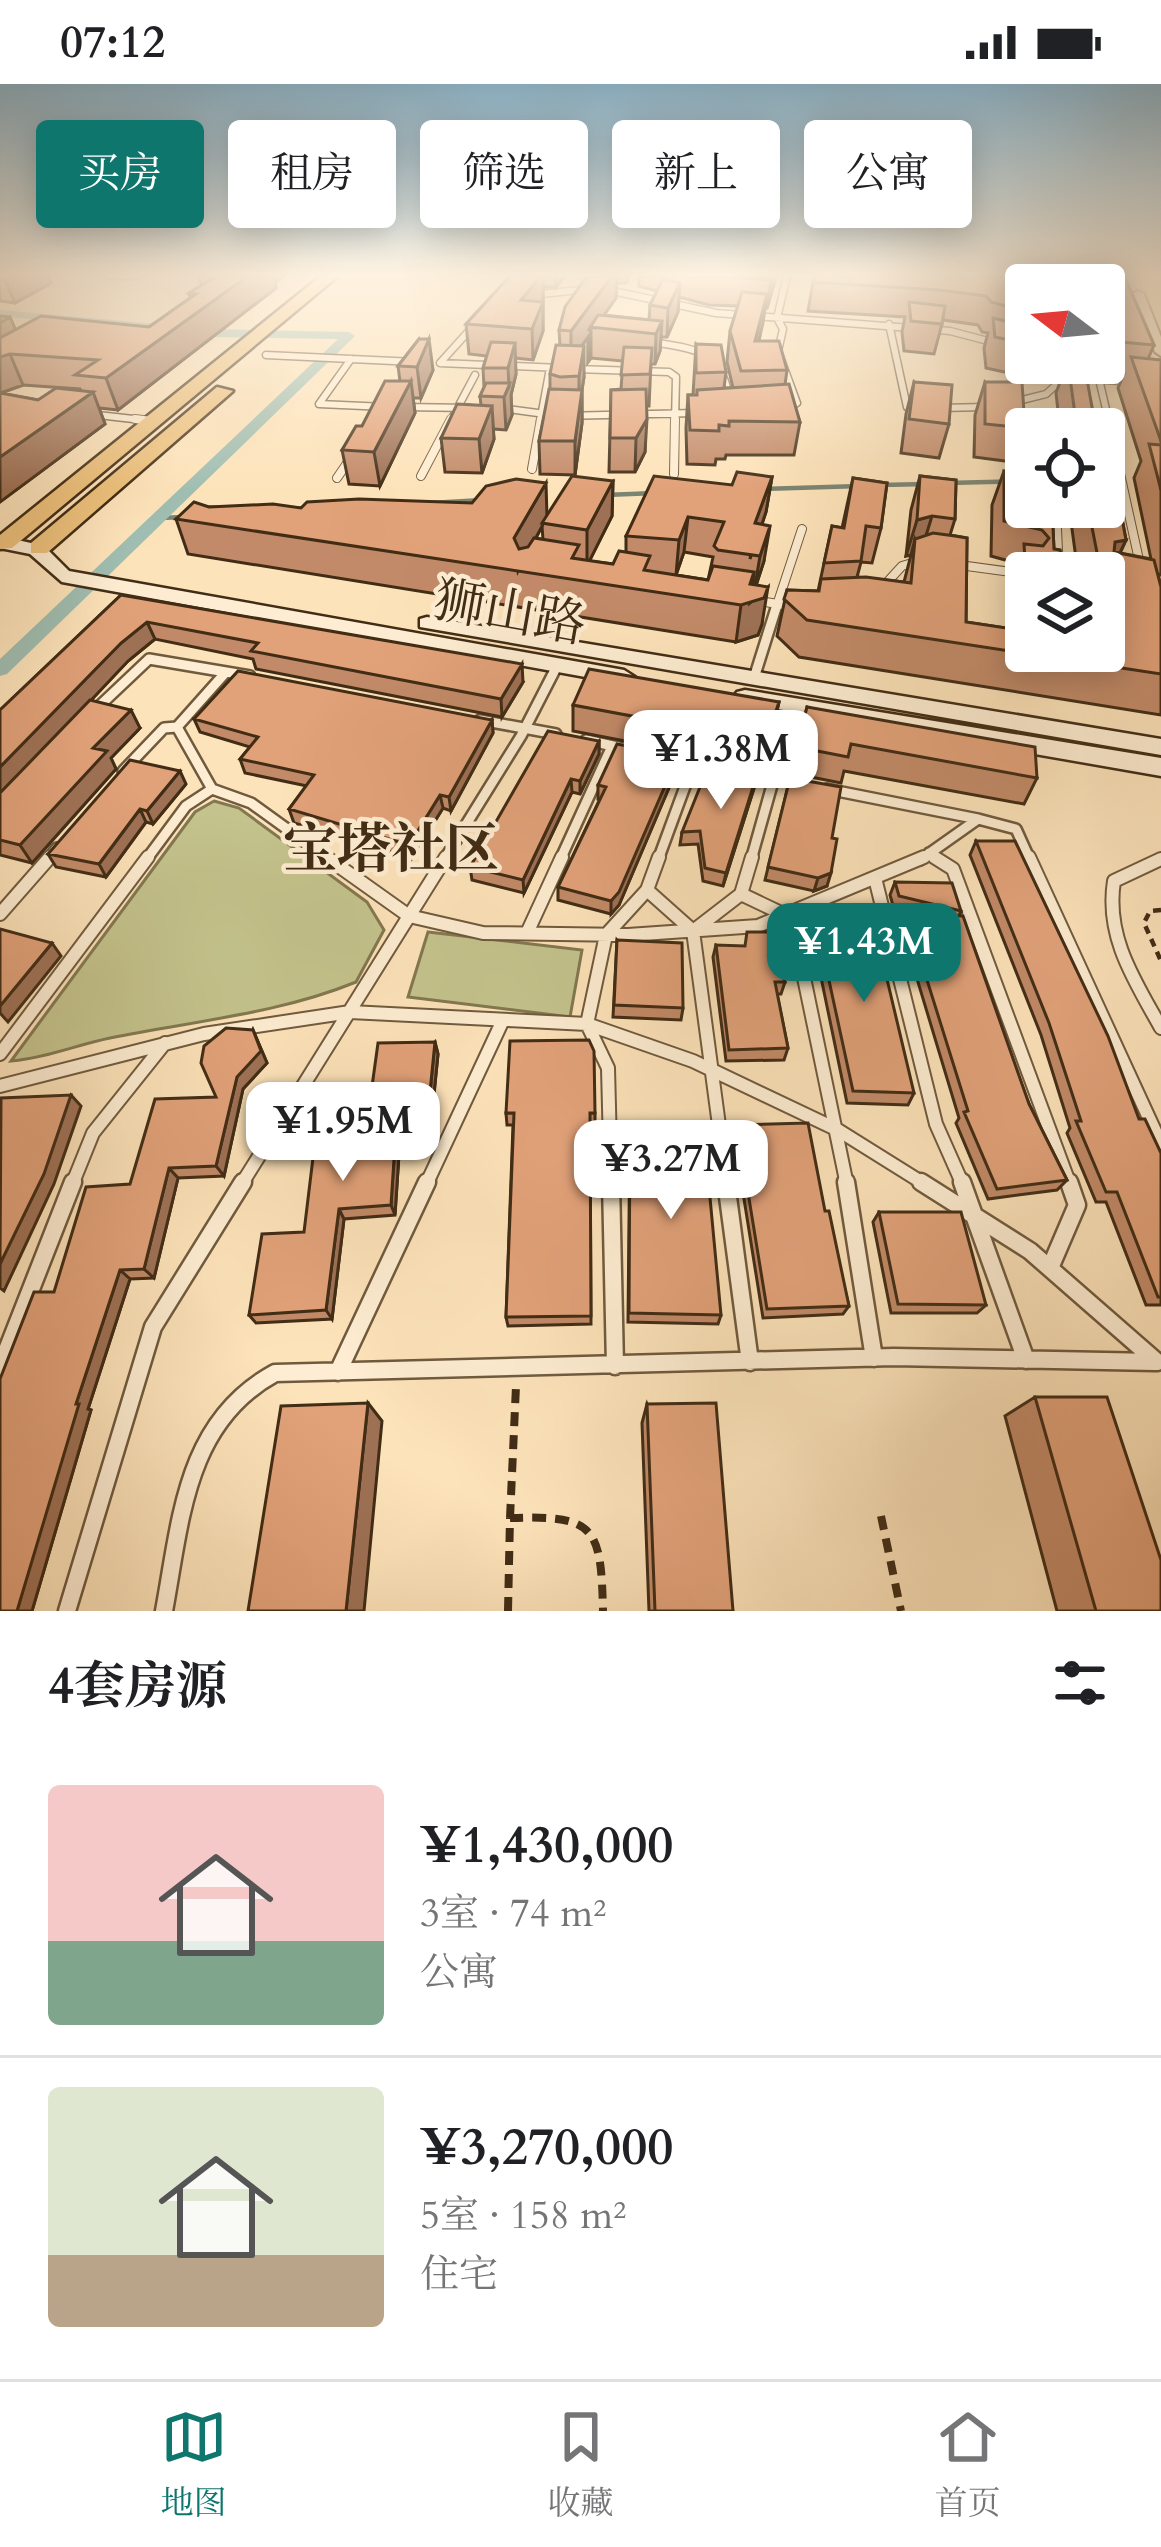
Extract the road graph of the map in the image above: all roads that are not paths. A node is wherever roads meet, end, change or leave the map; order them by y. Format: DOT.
graph roads {
  1 [pos="243,347"];
  2 [pos="276,347"];
  3 [pos="454,347"];
  4 [pos="669,347"];
  5 [pos="779,347"];
  6 [pos="894,347"];
  7 [pos="269,353"];
  8 [pos="585,353"];
  9 [pos="351,359"];
  10 [pos="418,362"];
  11 [pos="550,368"];
  12 [pos="575,369"];
  13 [pos="475,375"];
  14 [pos="1125,382"];
  15 [pos="1057,384"];
  16 [pos="1161,385"];
  17 [pos="385,407"];
  18 [pos="455,408"];
  19 [pos="773,411"];
  20 [pos="714,412"];
  21 [pos="731,412"];
  22 [pos="80,413"];
  23 [pos="541,413"];
  24 [pos="678,413"];
  25 [pos="151,421"];
  26 [pos="373,425"];
  27 [pos="361,442"];
  28 [pos="532,469"];
  29 [pos="674,474"];
  30 [pos="421,476"];
  31 [pos="337,478"];
  32 [pos="1125,498"];
  33 [pos="802,529"];
  34 [pos="4,539"];
  35 [pos="44,544"];
  36 [pos="1005,571"];
  37 [pos="131,581"];
  38 [pos="1146,590"];
  39 [pos="732,597"];
  40 [pos="869,601"];
  41 [pos="777,604"];
  42 [pos="810,608"];
  43 [pos="556,666"];
  44 [pos="226,672"];
  45 [pos="754,678"];
  46 [pos="272,680"];
  47 [pos="90,715"];
  48 [pos="457,715"];
  49 [pos="177,727"];
  50 [pos="526,728"];
  51 [pos="612,746"];
  52 [pos="1161,747"];
  53 [pos="633,750"];
  54 [pos="653,754"];
  55 [pos="694,762"];
  56 [pos="1161,767"];
  57 [pos="120,775"];
  58 [pos="774,778"];
  59 [pos="212,789"];
  60 [pos="978,819"];
  61 [pos="60,844"];
  62 [pos="929,854"];
  63 [pos="1161,859"];
  64 [pos="875,878"];
  65 [pos="647,890"];
  66 [pos="741,894"];
  67 [pos="0,914"];
  68 [pos="785,915"];
  69 [pos="410,916"];
  70 [pos="693,931"];
  71 [pos="527,933"];
  72 [pos="606,935"];
  73 [pos="350,1012"];
  74 [pos="503,1020"];
  75 [pos="587,1024"];
  76 [pos="1161,1028"];
  77 [pos="165,1043"];
  78 [pos="0,1054"];
  79 [pos="712,1070"];
  80 [pos="0,1086"];
  81 [pos="838,1130"];
  82 [pos="1161,1144"];
  83 [pos="978,1218"];
  84 [pos="1050,1268"];
  85 [pos="874,1358"];
  86 [pos="1026,1360"];
  87 [pos="750,1362"];
  88 [pos="1159,1362"];
  89 [pos="615,1366"];
  90 [pos="0,1368"];
  91 [pos="338,1372"];
  92 [pos="67,1611"];
  93 [pos="164,1611"];
  1 -- 25 [label="main road"];
  2 -- 7 [label="main road"];
  3 -- 11 [label="lane"];
  4 -- 21 [label="lane"];
  5 -- 19 [label="lane"];
  6 -- 15 [label="lane"];
  7 -- 9 [label="lane"];
  7 -- 35 [label="main road"];
  8 -- 12 [label="lane"];
  9 -- 10 [label="lane"];
  9 -- 17 [label="lane"];
  11 -- 12 [label="lane"];
  11 -- 23 [label="lane"];
  12 -- 24 [label="lane"];
  13 -- 18 [label="lane"];
  14 -- 16 [label="lane"];
  17 -- 18 [label="lane"];
  17 -- 26 [label="lane"];
  18 -- 23 [label="lane"];
  18 -- 30 [label="lane"];
  20 -- 24 [label="lane"];
  22 -- 25 [label="lane"];
  23 -- 24 [label="lane"];
  23 -- 28 [label="lane"];
  24 -- 29 [label="lane"];
  25 -- 34 [label="main road"];
  27 -- 31 [label="lane"];
  32 -- 38 [label="lane"];
  33 -- 41 [label="lane"];
  34 -- 35 [label="main road"];
  35 -- 37 [label="main road, 狮山路"];
  36 -- 40 [label="lane"];
  37 -- 43 [label="main road, 狮山路"];
  37 -- 45 [label="main road, 狮山路"];
  39 -- 41 [label="lane"];
  41 -- 42 [label="lane"];
  41 -- 45 [label="lane"];
  43 -- 50 [label="lane"];
  43 -- 56 [label="main road, 狮山路"];
  44 -- 46 [label="lane"];
  44 -- 47 [label="lane"];
  44 -- 49 [label="lane"];
  45 -- 52 [label="main road, 狮山路"];
  48 -- 50 [label="lane"];
  49 -- 57 [label="lane"];
  49 -- 59 [label="lane"];
  50 -- 51 [label="lane"];
  50 -- 69 [label="lane"];
  51 -- 53 [label="lane"];
  51 -- 71 [label="lane"];
  54 -- 55 [label="lane"];
  55 -- 58 [label="lane"];
  55 -- 65 [label="lane"];
  58 -- 60 [label="lane"];
  58 -- 66 [label="lane"];
  59 -- 69 [label="lane"];
  59 -- 78 [label="lane"];
  60 -- 62 [label="lane"];
  60 -- 82 [label="lane"];
  61 -- 67 [label="lane"];
  62 -- 64 [label="lane"];
  62 -- 84 [label="lane"];
  63 -- 76 [label="lane"];
  64 -- 68 [label="lane"];
  64 -- 83 [label="lane"];
  65 -- 70 [label="lane"];
  65 -- 72 [label="lane"];
  66 -- 68 [label="lane"];
  66 -- 70 [label="lane"];
  68 -- 70 [label="lane"];
  68 -- 81 [label="lane"];
  69 -- 71 [label="lane"];
  69 -- 73 [label="lane"];
  70 -- 72 [label="lane"];
  70 -- 79 [label="lane"];
  71 -- 72 [label="lane"];
  72 -- 75 [label="lane"];
  73 -- 74 [label="lane"];
  73 -- 77 [label="lane"];
  73 -- 92 [label="lane"];
  74 -- 75 [label="lane"];
  74 -- 91 [label="lane"];
  75 -- 79 [label="lane"];
  75 -- 89 [label="lane"];
  77 -- 80 [label="lane"];
  77 -- 90 [label="lane"];
  79 -- 81 [label="lane"];
  79 -- 87 [label="lane"];
  81 -- 83 [label="lane"];
  81 -- 85 [label="lane"];
  83 -- 84 [label="lane"];
  83 -- 86 [label="lane"];
  84 -- 88 [label="lane"];
  85 -- 86 [label="lane"];
  85 -- 87 [label="lane"];
  86 -- 88 [label="lane"];
  87 -- 89 [label="lane"];
  89 -- 91 [label="lane"];
  91 -- 93 [label="lane"];
}
